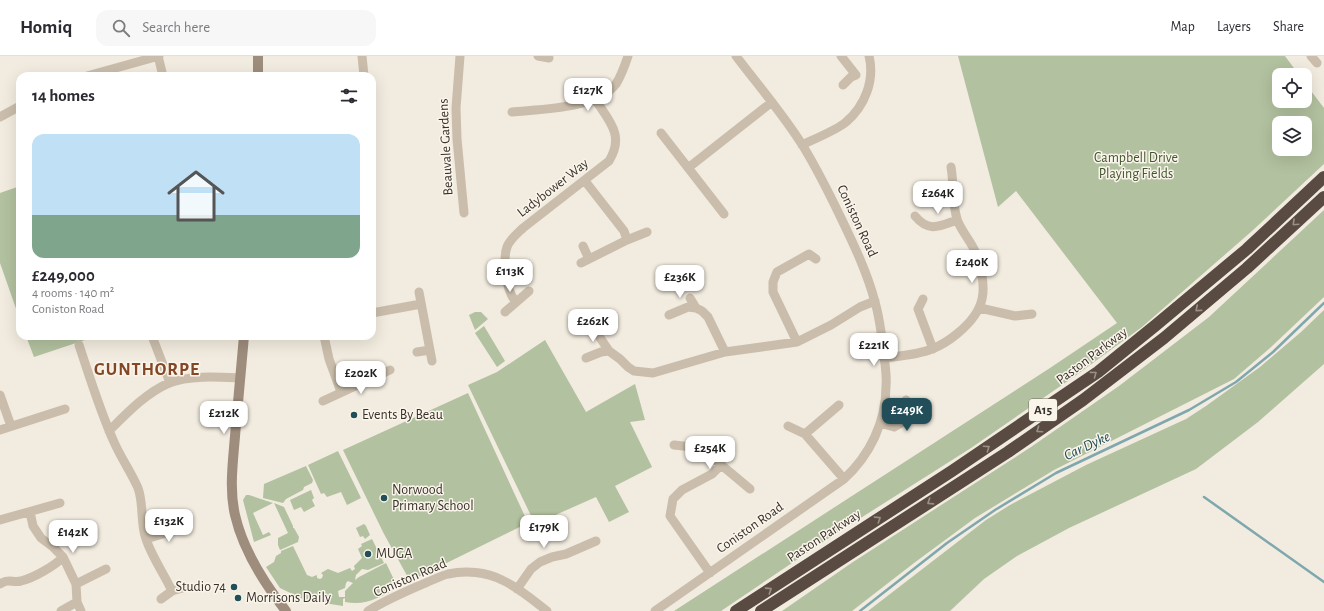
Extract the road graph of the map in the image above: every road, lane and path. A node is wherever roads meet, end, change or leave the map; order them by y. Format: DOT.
graph roads {
  1 [pos="158,56"];
  2 [pos="258,56"];
  3 [pos="362,56"];
  4 [pos="460,56"];
  5 [pos="628,56"];
  6 [pos="736,56"];
  7 [pos="841,56"];
  8 [pos="869,56"];
  9 [pos="101,72"];
  10 [pos="162,72"];
  11 [pos="258,72"];
  12 [pos="364,72"];
  13 [pos="856,75"];
  14 [pos="871,76"];
  15 [pos="842,85"];
  16 [pos="595,99"];
  17 [pos="772,102"];
  18 [pos="16,108"];
  19 [pos="512,112"];
  20 [pos="0,117"];
  21 [pos="660,133"];
  22 [pos="802,145"];
  23 [pos="951,167"];
  24 [pos="688,168"];
  25 [pos="1324,177"];
  26 [pos="585,180"];
  27 [pos="1324,197"];
  28 [pos="464,213"];
  29 [pos="724,214"];
  30 [pos="915,216"];
  31 [pos="957,220"];
  32 [pos="647,232"];
  33 [pos="627,240"];
  34 [pos="583,246"];
  35 [pos="816,259"];
  36 [pos="529,291"];
  37 [pos="419,292"];
  38 [pos="690,298"];
  39 [pos="923,299"];
  40 [pos="875,301"];
  41 [pos="516,302"];
  42 [pos="421,304"];
  43 [pos="696,308"];
  44 [pos="980,308"];
  45 [pos="376,312"];
  46 [pos="505,312"];
  47 [pos="1032,314"];
  48 [pos="669,315"];
  49 [pos="598,333"];
  50 [pos="154,340"];
  51 [pos="244,340"];
  52 [pos="325,340"];
  53 [pos="797,342"];
  54 [pos="78,345"];
  55 [pos="933,349"];
  56 [pos="430,350"];
  57 [pos="609,351"];
  58 [pos="417,352"];
  59 [pos="725,352"];
  60 [pos="586,358"];
  61 [pos="884,358"];
  62 [pos="432,361"];
  63 [pos="390,370"];
  64 [pos="240,378"];
  65 [pos="170,383"];
  66 [pos="341,392"];
  67 [pos="0,395"];
  68 [pos="906,400"];
  69 [pos="323,401"];
  70 [pos="839,405"];
  71 [pos="65,408"];
  72 [pos="880,423"];
  73 [pos="11,426"];
  74 [pos="788,426"];
  75 [pos="0,430"];
  76 [pos="109,430"];
  77 [pos="805,434"];
  78 [pos="674,445"];
  79 [pos="721,465"];
  80 [pos="844,479"];
  81 [pos="750,489"];
  82 [pos="60,503"];
  83 [pos="30,512"];
  84 [pos="0,520"];
  85 [pos="186,527"];
  86 [pos="146,539"];
  87 [pos="596,541"];
  88 [pos="62,557"];
  89 [pos="106,569"];
  90 [pos="710,573"];
  91 [pos="0,584"];
  92 [pos="76,584"];
  93 [pos="186,587"];
  94 [pos="518,589"];
  95 [pos="172,591"];
  96 [pos="161,599"];
  97 [pos="77,602"];
  98 [pos="61,611"];
  99 [pos="81,611"];
  100 [pos="286,611"];
  101 [pos="368,611"];
  102 [pos="547,611"];
  103 [pos="656,611"];
  104 [pos="736,611"];
  105 [pos="761,611"];
  1 -- 9 [label="street"];
  1 -- 10 [label="street"];
  2 -- 11 [label="street"];
  3 -- 12 [label="street"];
  4 -- 28 [label="street, Beauvale Gardens"];
  5 -- 16 [label="street"];
  6 -- 17 [label="street, Coniston Road"];
  7 -- 13 [label="street"];
  8 -- 14 [label="street"];
  13 -- 14 [label="street"];
  13 -- 15 [label="street"];
  14 -- 22 [label="street"];
  16 -- 19 [label="street"];
  16 -- 26 [label="street, Ladybower Way"];
  17 -- 22 [label="street, Coniston Road"];
  17 -- 24 [label="street"];
  18 -- 20 [label="street"];
  21 -- 24 [label="street"];
  22 -- 40 [label="street, Coniston Road"];
  23 -- 31 [label="street"];
  24 -- 29 [label="street"];
  104 -- 25 [label="highway, Paston Parkway / A15, one-way"];
  26 -- 33 [label="street"];
  26 -- 41 [label="street, Ladybower Way"];
  27 -- 105 [label="highway, Paston Parkway / A15, one-way"];
  30 -- 31 [label="street"];
  31 -- 44 [label="street"];
  32 -- 33 [label="street"];
  33 -- 34 [label="street"];
  35 -- 53 [label="street"];
  36 -- 41 [label="street"];
  37 -- 42 [label="street"];
  38 -- 43 [label="street"];
  39 -- 55 [label="street"];
  40 -- 53 [label="street"];
  40 -- 61 [label="street, Coniston Road"];
  41 -- 46 [label="street"];
  42 -- 45 [label="street"];
  42 -- 56 [label="street"];
  43 -- 48 [label="street"];
  43 -- 59 [label="street"];
  44 -- 47 [label="street"];
  44 -- 55 [label="street"];
  49 -- 57 [label="street"];
  50 -- 65 [label="street"];
  51 -- 64 [label="street"];
  52 -- 66 [label="street"];
  53 -- 59 [label="street"];
  54 -- 76 [label="street"];
  55 -- 61 [label="street"];
  56 -- 58 [label="street"];
  56 -- 62 [label="street"];
  57 -- 59 [label="street"];
  57 -- 60 [label="street"];
  61 -- 72 [label="street, Coniston Road"];
  63 -- 66 [label="street"];
  64 -- 65 [label="street"];
  64 -- 100 [label="street"];
  65 -- 76 [label="street"];
  66 -- 69 [label="street"];
  67 -- 73 [label="street"];
  68 -- 72 [label="street"];
  70 -- 77 [label="street"];
  71 -- 73 [label="street"];
  72 -- 80 [label="street, Coniston Road"];
  73 -- 75 [label="street"];
  74 -- 77 [label="street"];
  76 -- 86 [label="street"];
  77 -- 80 [label="street"];
  78 -- 79 [label="street"];
  79 -- 81 [label="street"];
  79 -- 90 [label="street"];
  80 -- 90 [label="street, Coniston Road"];
  82 -- 83 [label="street"];
  83 -- 84 [label="street"];
  83 -- 88 [label="street"];
  85 -- 86 [label="street"];
  86 -- 95 [label="street"];
  87 -- 94 [label="street"];
  88 -- 91 [label="street"];
  88 -- 92 [label="street"];
  89 -- 92 [label="street"];
  90 -- 103 [label="street, Coniston Road"];
  92 -- 97 [label="street"];
  93 -- 95 [label="street"];
  94 -- 101 [label="street, Coniston Road"];
  94 -- 102 [label="street, Coniston Road"];
  95 -- 96 [label="street"];
  97 -- 98 [label="street"];
  97 -- 99 [label="street"];
}
